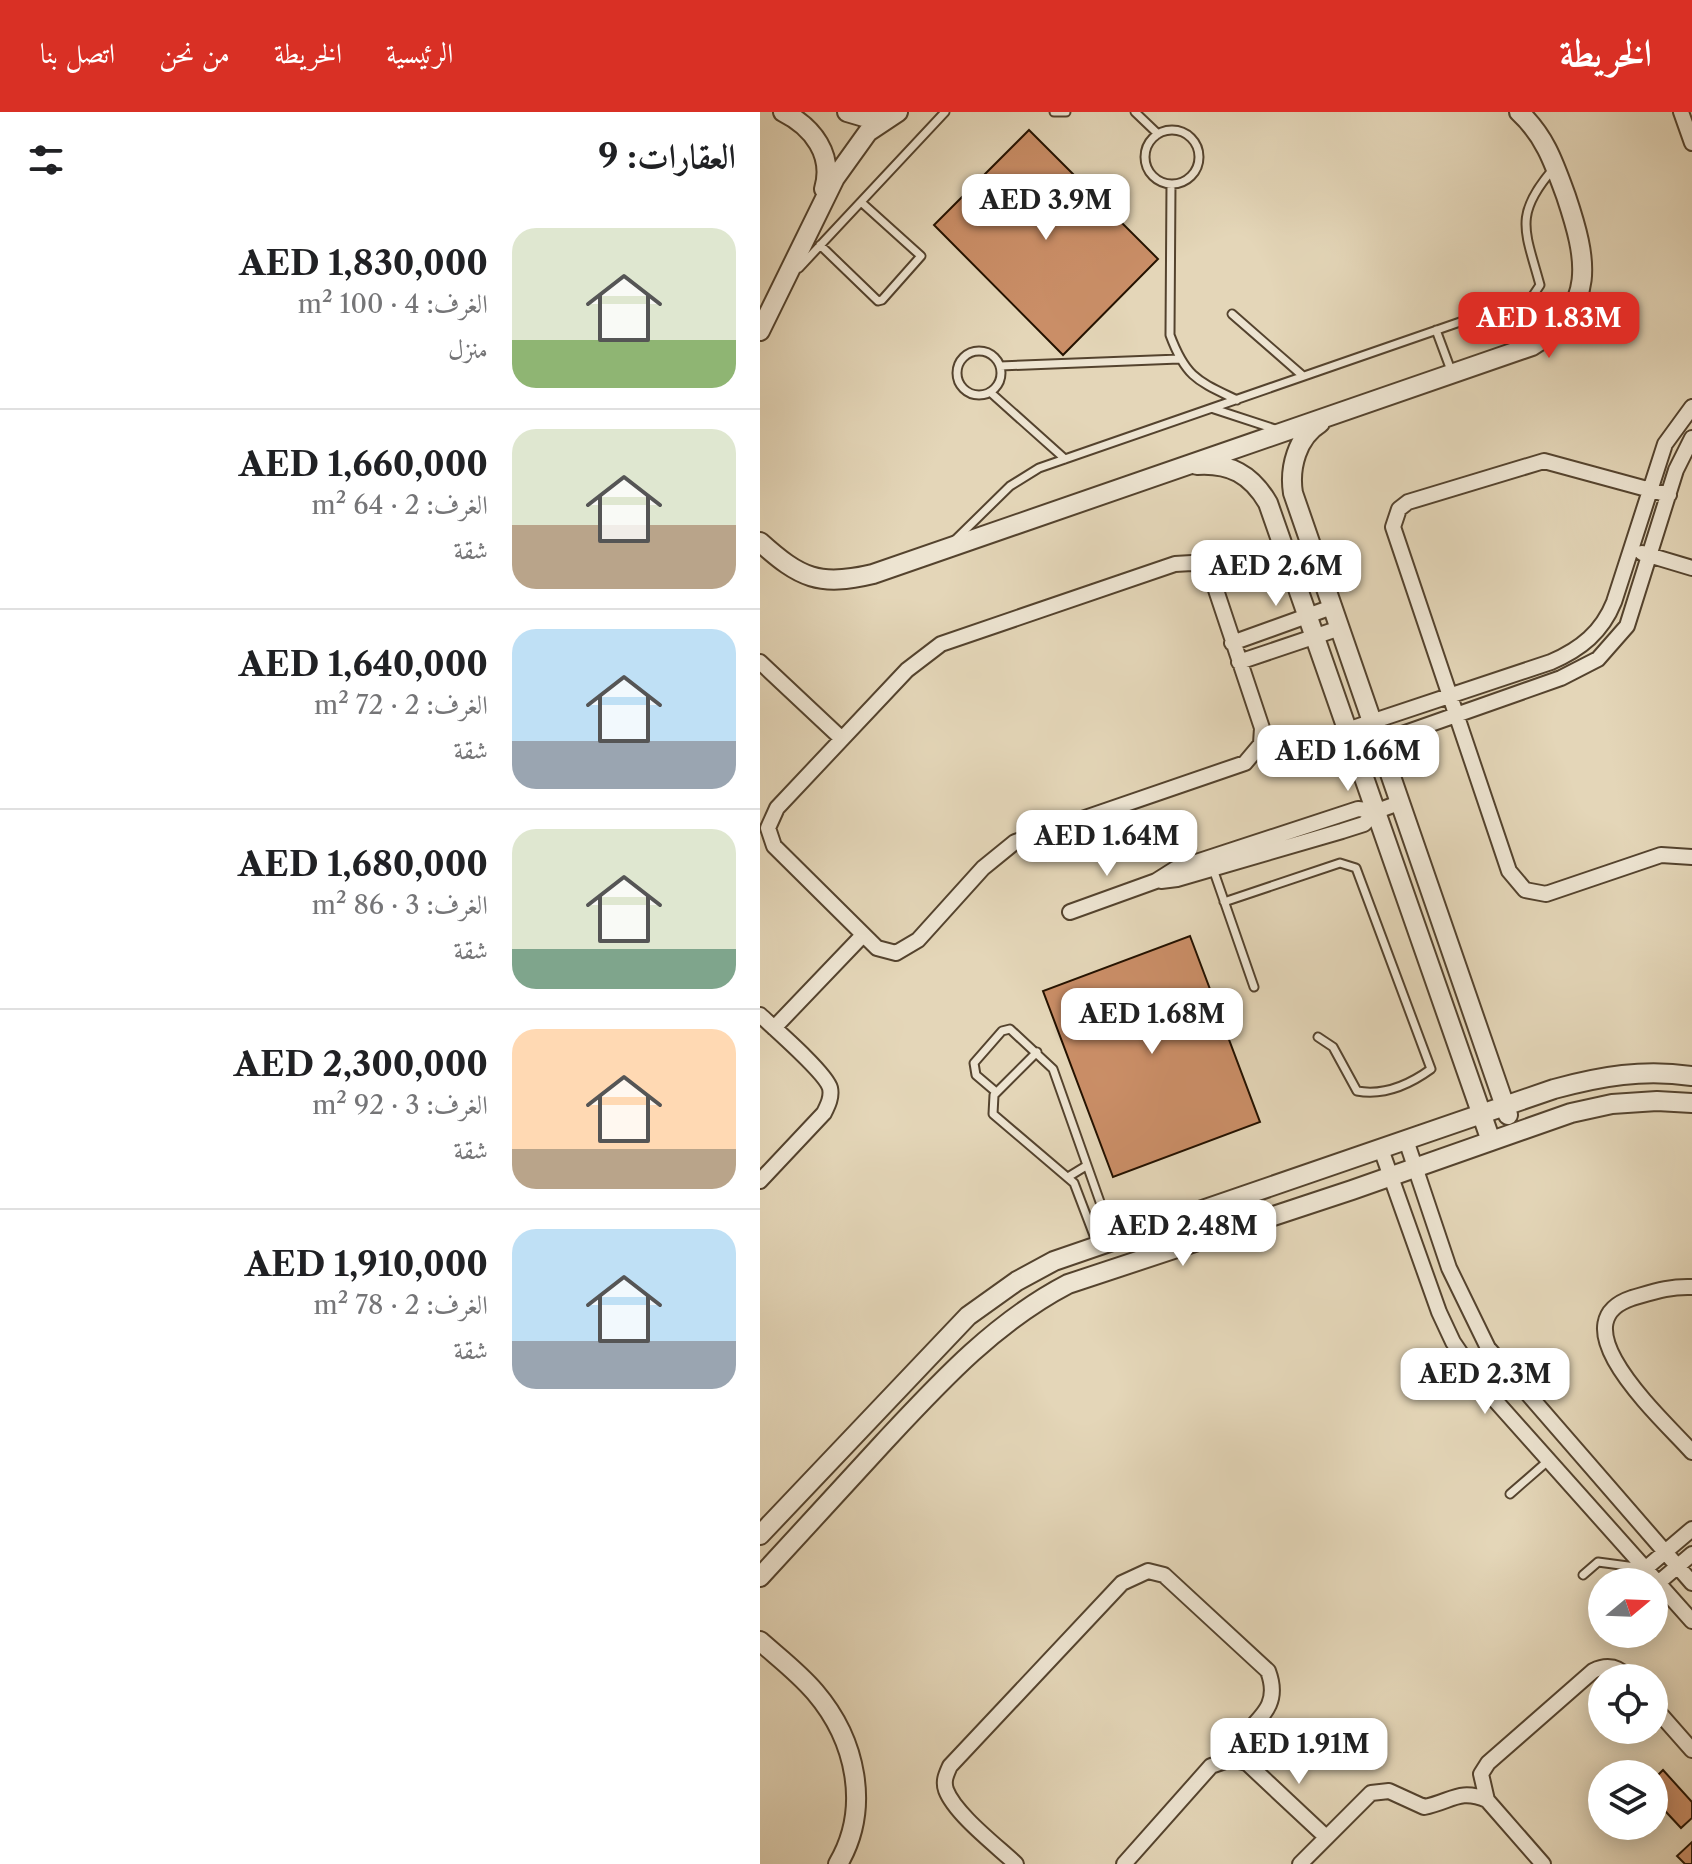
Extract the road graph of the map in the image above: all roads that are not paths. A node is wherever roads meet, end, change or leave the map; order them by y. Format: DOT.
graph roads {
  1 [pos="783,112"];
  2 [pos="847,112"];
  3 [pos="884,112"];
  4 [pos="898,112"];
  5 [pos="945,112"];
  6 [pos="1054,112"];
  7 [pos="1066,112"];
  8 [pos="1135,112"];
  9 [pos="1519,112"];
  10 [pos="1681,112"];
  11 [pos="1158,134"];
  12 [pos="1692,143"];
  13 [pos="1555,166"];
  14 [pos="1171,184"];
  15 [pos="861,202"];
  16 [pos="816,217"];
  17 [pos="820,245"];
  18 [pos="783,284"];
  19 [pos="1232,314"];
  20 [pos="1436,330"];
  21 [pos="760,331"];
  22 [pos="1179,359"];
  23 [pos="1000,366"];
  24 [pos="1452,373"];
  25 [pos="1303,376"];
  26 [pos="990,392"];
  27 [pos="1237,400"];
  28 [pos="1692,407"];
  29 [pos="1212,409"];
  30 [pos="1340,411"];
  31 [pos="1285,433"];
  32 [pos="1692,438"];
  33 [pos="1065,459"];
  34 [pos="1182,465"];
  35 [pos="1649,490"];
  36 [pos="1669,495"];
  37 [pos="760,542"];
  38 [pos="946,549"];
  39 [pos="1631,550"];
  40 [pos="1651,556"];
  41 [pos="1692,568"];
  42 [pos="1332,607"];
  43 [pos="1308,616"];
  44 [pos="1340,628"];
  45 [pos="1315,637"];
  46 [pos="1232,643"];
  47 [pos="760,662"];
  48 [pos="1239,662"];
  49 [pos="1449,696"];
  50 [pos="1455,715"];
  51 [pos="1372,721"];
  52 [pos="1347,730"];
  53 [pos="842,739"];
  54 [pos="1379,742"];
  55 [pos="1354,751"];
  56 [pos="1399,803"];
  57 [pos="1377,811"];
  58 [pos="1692,857"];
  59 [pos="1212,863"];
  60 [pos="1224,902"];
  61 [pos="1070,912"];
  62 [pos="863,935"];
  63 [pos="1254,987"];
  64 [pos="760,1015"];
  65 [pos="774,1028"];
  66 [pos="1318,1037"];
  67 [pos="1037,1052"];
  68 [pos="1692,1076"];
  69 [pos="996,1092"];
  70 [pos="1692,1103"];
  71 [pos="1505,1106"];
  72 [pos="1481,1114"];
  73 [pos="1514,1133"];
  74 [pos="1406,1140"];
  75 [pos="1491,1141"];
  76 [pos="1381,1149"];
  77 [pos="1086,1166"];
  78 [pos="1415,1168"];
  79 [pos="1390,1176"];
  80 [pos="1068,1177"];
  81 [pos="760,1181"];
  82 [pos="1137,1233"];
  83 [pos="1099,1246"];
  84 [pos="1692,1287"];
  85 [pos="1692,1452"];
  86 [pos="1549,1460"];
  87 [pos="1510,1494"];
  88 [pos="1692,1529"];
  89 [pos="760,1535"];
  90 [pos="1665,1552"];
  91 [pos="1692,1554"];
  92 [pos="1678,1566"];
  93 [pos="1591,1568"];
  94 [pos="1638,1568"];
  95 [pos="1644,1568"];
  96 [pos="1646,1568"];
  97 [pos="1588,1571"];
  98 [pos="1668,1574"];
  99 [pos="1583,1575"];
  100 [pos="760,1577"];
  101 [pos="1692,1583"];
  102 [pos="1668,1594"];
  103 [pos="1692,1621"];
  104 [pos="760,1641"];
  105 [pos="1588,1675"];
  106 [pos="1668,1723"];
  107 [pos="1692,1750"];
  108 [pos="1247,1763"];
  109 [pos="1487,1800"];
  110 [pos="1326,1837"];
  111 [pos="838,1864"];
  112 [pos="1016,1864"];
  113 [pos="1124,1864"];
  114 [pos="1300,1864"];
  115 [pos="1543,1864"];
  1 -- 16 [label="street"];
  2 -- 3 [label="street"];
  4 -- 16 [label="street"];
  5 -- 15 [label="lane"];
  6 -- 7 [label="lane"];
  8 -- 11 [label="lane"];
  9 -- 13 [label="street"];
  10 -- 12 [label="street"];
  11 -- 14 [label="lane"];
  11 -- 14 [label="lane"];
  13 -- 20 [label="lane"];
  13 -- 24 [label="street"];
  14 -- 22 [label="lane"];
  15 -- 17 [label="lane"];
  15 -- 17 [label="lane"];
  16 -- 18 [label="street"];
  17 -- 18 [label="lane"];
  18 -- 21 [label="street"];
  19 -- 25 [label="lane"];
  20 -- 24 [label="lane"];
  20 -- 25 [label="lane"];
  22 -- 23 [label="lane"];
  22 -- 27 [label="lane"];
  23 -- 26 [label="lane"];
  23 -- 26 [label="lane"];
  24 -- 30 [label="street"];
  25 -- 27 [label="lane"];
  26 -- 33 [label="lane"];
  27 -- 29 [label="lane"];
  28 -- 35 [label="street"];
  29 -- 31 [label="lane"];
  29 -- 33 [label="lane"];
  30 -- 31 [label="street"];
  30 -- 42 [label="street"];
  31 -- 34 [label="street"];
  32 -- 36 [label="street"];
  33 -- 38 [label="lane"];
  34 -- 38 [label="street"];
  34 -- 43 [label="street"];
  35 -- 36 [label="street"];
  35 -- 39 [label="street"];
  35 -- 49 [label="street"];
  36 -- 40 [label="street"];
  37 -- 38 [label="street"];
  39 -- 40 [label="street"];
  39 -- 49 [label="street"];
  40 -- 41 [label="street"];
  40 -- 50 [label="street"];
  42 -- 43 [label="street"];
  42 -- 44 [label="street"];
  43 -- 45 [label="street"];
  43 -- 46 [label="street"];
  44 -- 45 [label="street"];
  44 -- 51 [label="street"];
  45 -- 48 [label="street"];
  45 -- 52 [label="street"];
  46 -- 48 [label="street"];
  46 -- 53 [label="street"];
  47 -- 53 [label="street"];
  48 -- 62 [label="street"];
  49 -- 50 [label="street"];
  49 -- 51 [label="street"];
  50 -- 54 [label="street"];
  50 -- 58 [label="street"];
  51 -- 52 [label="street"];
  51 -- 54 [label="street"];
  52 -- 55 [label="street"];
  53 -- 62 [label="street"];
  54 -- 55 [label="street"];
  54 -- 56 [label="street"];
  55 -- 57 [label="street"];
  56 -- 57 [label="street"];
  56 -- 71 [label="street"];
  57 -- 59 [label="street"];
  57 -- 72 [label="street"];
  59 -- 60 [label="lane"];
  59 -- 61 [label="street"];
  60 -- 63 [label="lane"];
  60 -- 66 [label="lane"];
  62 -- 65 [label="street"];
  64 -- 65 [label="street"];
  65 -- 81 [label="street"];
  67 -- 69 [label="lane"];
  67 -- 69 [label="lane"];
  67 -- 77 [label="lane"];
  68 -- 71 [label="street"];
  69 -- 80 [label="lane"];
  70 -- 73 [label="street"];
  71 -- 72 [label="street"];
  71 -- 73 [label="street"];
  72 -- 74 [label="street"];
  72 -- 75 [label="street"];
  73 -- 75 [label="street"];
  74 -- 76 [label="street"];
  74 -- 78 [label="street"];
  75 -- 78 [label="street"];
  76 -- 79 [label="street"];
  76 -- 82 [label="street"];
  77 -- 80 [label="lane"];
  77 -- 82 [label="lane"];
  78 -- 79 [label="street"];
  78 -- 90 [label="street"];
  79 -- 86 [label="street"];
  79 -- 100 [label="street"];
  80 -- 83 [label="lane"];
  82 -- 83 [label="street"];
  83 -- 89 [label="street"];
  84 -- 85 [label="street"];
  86 -- 87 [label="lane"];
  86 -- 95 [label="street"];
  88 -- 90 [label="street"];
  90 -- 92 [label="street"];
  90 -- 96 [label="street"];
  91 -- 92 [label="street"];
  92 -- 98 [label="street"];
  92 -- 101 [label="street"];
  93 -- 94 [label="lane"];
  97 -- 99 [label="lane"];
  102 -- 103 [label="street"];
  104 -- 111 [label="street"];
  105 -- 109 [label="street"];
  106 -- 107 [label="street"];
  108 -- 110 [label="street"];
  108 -- 112 [label="street"];
  108 -- 113 [label="street"];
  109 -- 110 [label="street"];
  109 -- 115 [label="street"];
  110 -- 114 [label="street"];
}
